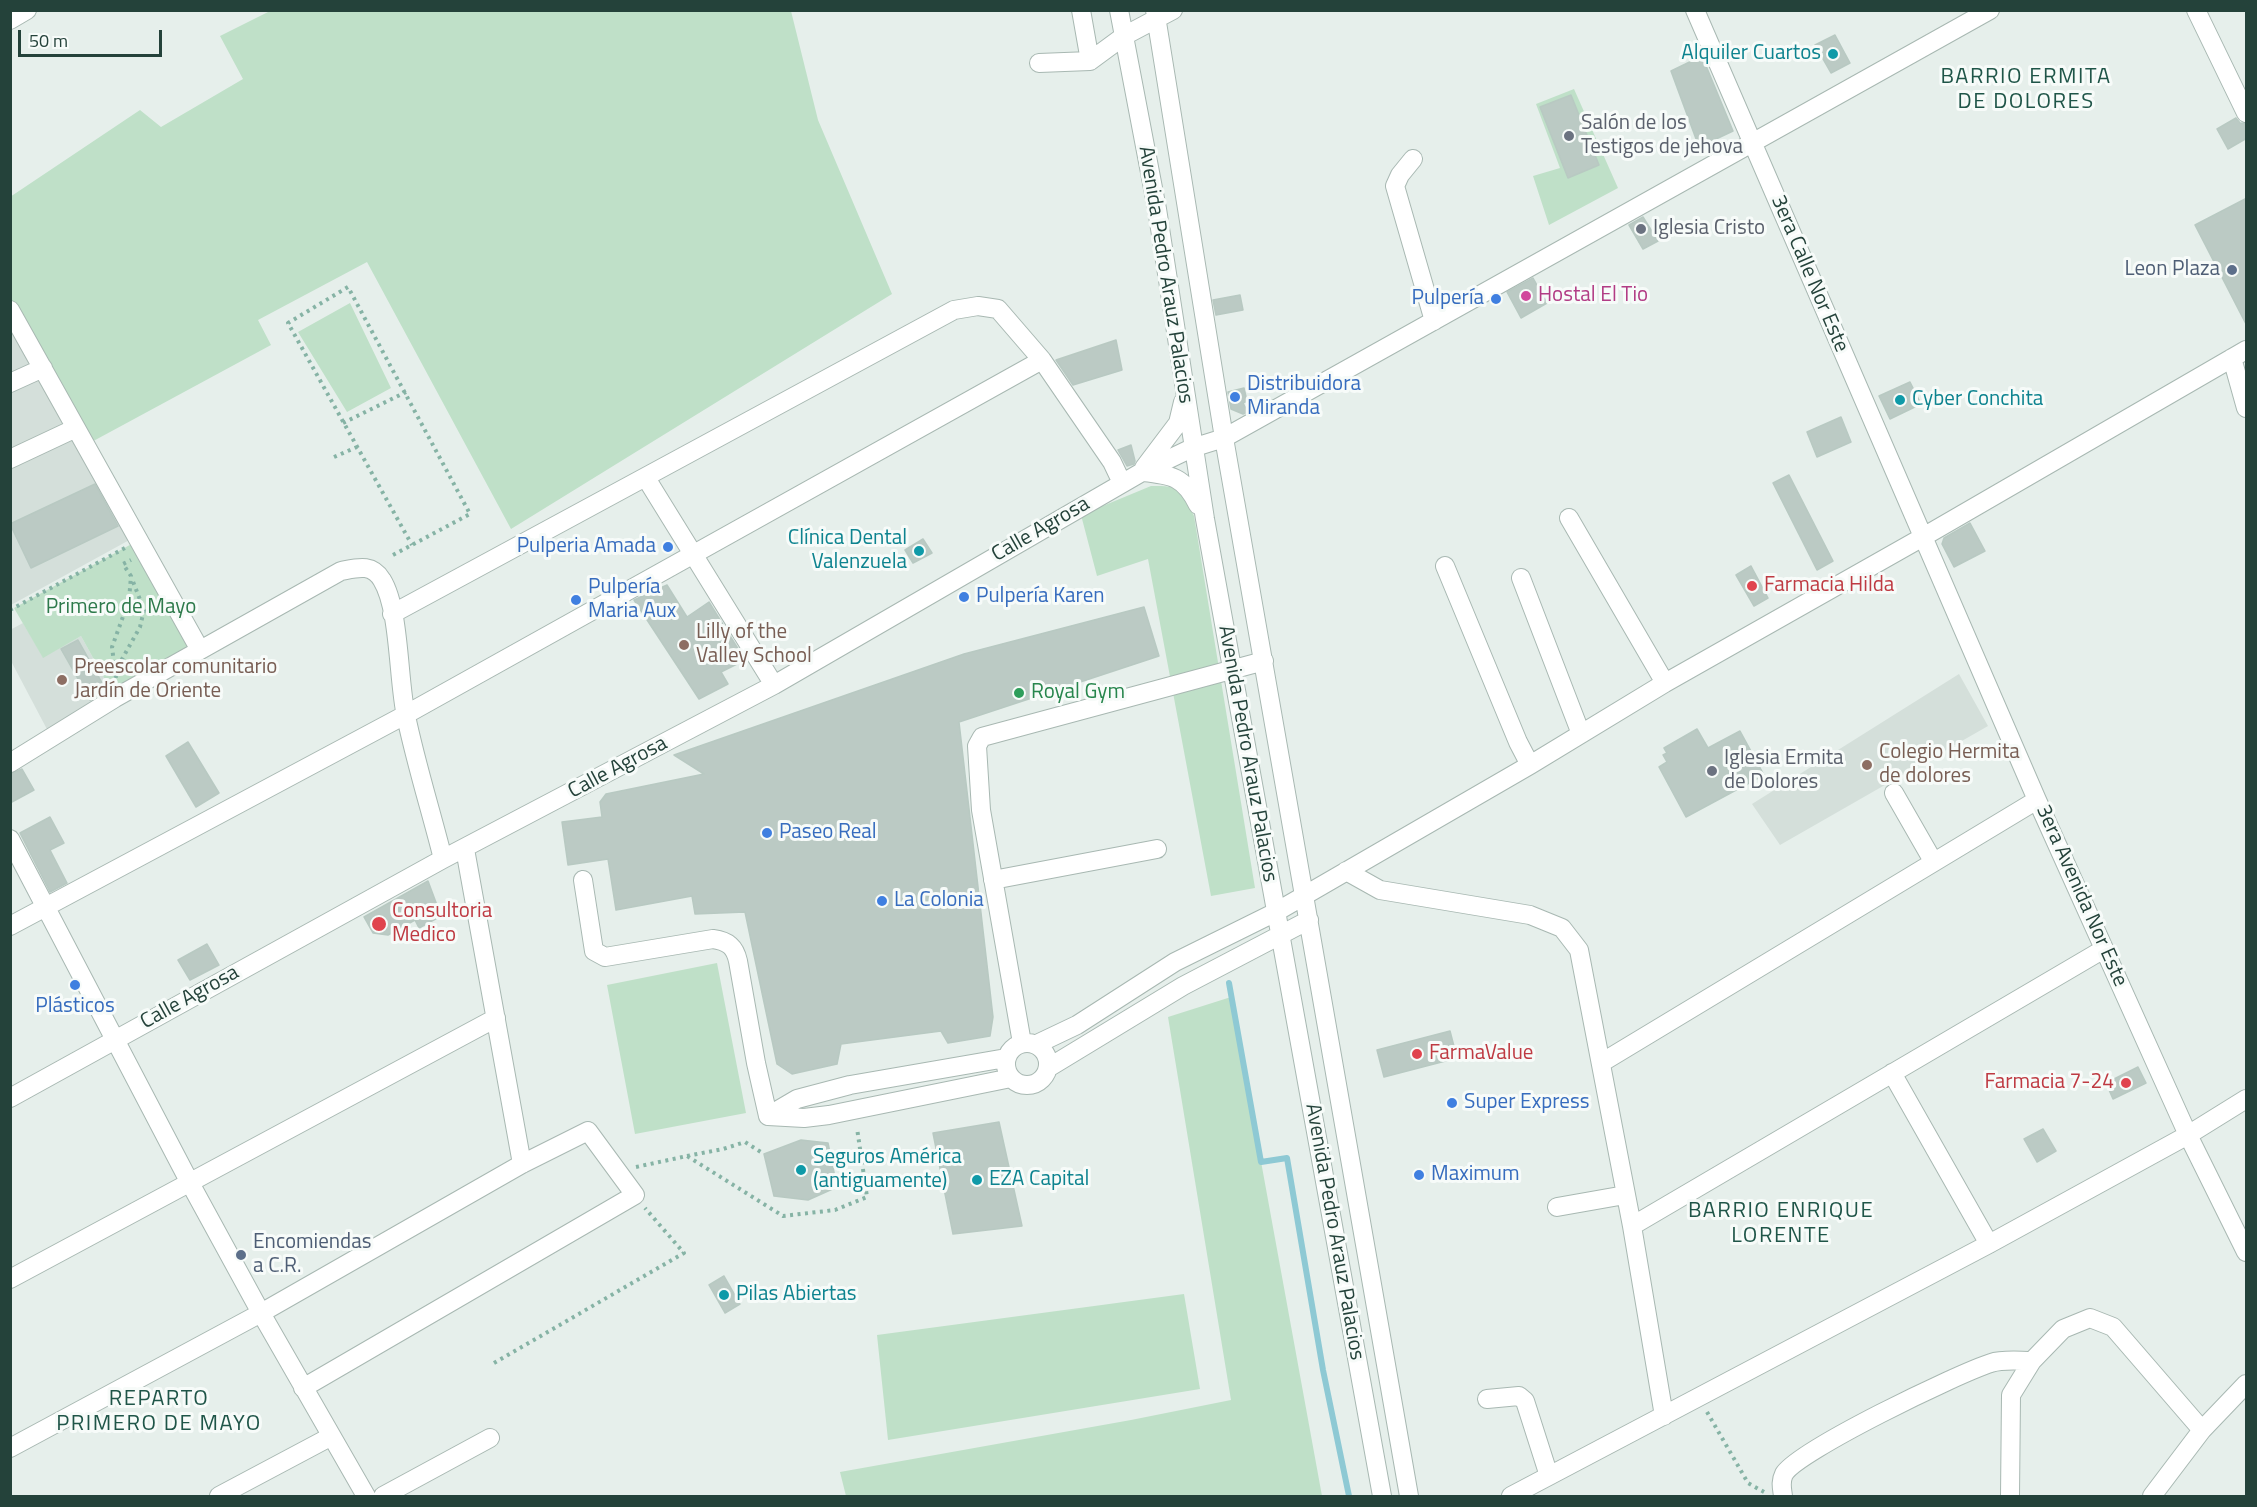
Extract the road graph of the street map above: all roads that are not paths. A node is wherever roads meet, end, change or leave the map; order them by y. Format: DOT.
graph roads {
  1 [pos="27,10"];
  2 [pos="1081,10"];
  3 [pos="1119,10"];
  4 [pos="1695,10"];
  5 [pos="1990,10"];
  6 [pos="2196,10"];
  7 [pos="1161,13"];
  8 [pos="10,20"];
  9 [pos="1124,36"];
  10 [pos="1090,61"];
  11 [pos="1039,63"];
  12 [pos="2247,113"];
  13 [pos="1753,143"];
  14 [pos="1413,159"];
  15 [pos="1188,206"];
  16 [pos="1157,209"];
  17 [pos="10,310"];
  18 [pos="1434,321"];
  19 [pos="2239,354"];
  20 [pos="1042,360"];
  21 [pos="42,368"];
  22 [pos="10,383"];
  23 [pos="1185,398"];
  24 [pos="2247,408"];
  25 [pos="76,428"];
  26 [pos="1224,438"];
  27 [pos="1192,448"];
  28 [pos="10,459"];
  29 [pos="1142,472"];
  30 [pos="646,478"];
  31 [pos="1122,483"];
  32 [pos="1569,518"];
  33 [pos="1205,519"];
  34 [pos="1923,537"];
  35 [pos="693,553"];
  36 [pos="1445,566"];
  37 [pos="1521,578"];
  38 [pos="392,614"];
  39 [pos="200,650"];
  40 [pos="1264,661"];
  41 [pos="1232,669"];
  42 [pos="1665,682"];
  43 [pos="774,684"];
  44 [pos="405,715"];
  45 [pos="1581,734"];
  46 [pos="10,763"];
  47 [pos="1530,765"];
  48 [pos="1894,793"];
  49 [pos="2037,800"];
  50 [pos="10,839"];
  51 [pos="465,849"];
  52 [pos="1157,849"];
  53 [pos="443,859"];
  54 [pos="1933,861"];
  55 [pos="1346,872"];
  56 [pos="583,880"];
  57 [pos="993,880"];
  58 [pos="1305,895"];
  59 [pos="47,906"];
  60 [pos="1276,912"];
  61 [pos="1310,920"];
  62 [pos="10,926"];
  63 [pos="1280,935"];
  64 [pos="2104,949"];
  65 [pos="496,1018"];
  66 [pos="114,1040"];
  67 [pos="1030,1044"];
  68 [pos="1006,1058"];
  69 [pos="1601,1063"];
  70 [pos="948,1067"];
  71 [pos="1048,1068"];
  72 [pos="1892,1073"];
  73 [pos="907,1074"];
  74 [pos="1011,1078"];
  75 [pos="850,1085"];
  76 [pos="951,1089"];
  77 [pos="912,1097"];
  78 [pos="10,1098"];
  79 [pos="2247,1099"];
  80 [pos="854,1108"];
  81 [pos="1342,1115"];
  82 [pos="768,1116"];
  83 [pos="1314,1121"];
  84 [pos="2188,1135"];
  85 [pos="522,1164"];
  86 [pos="190,1183"];
  87 [pos="1625,1195"];
  88 [pos="1557,1207"];
  89 [pos="1632,1226"];
  90 [pos="1989,1244"];
  91 [pos="2247,1252"];
  92 [pos="10,1280"];
  93 [pos="261,1313"];
  94 [pos="1381,1332"];
  95 [pos="1353,1335"];
  96 [pos="2032,1361"];
  97 [pos="2247,1384"];
  98 [pos="303,1388"];
  99 [pos="1487,1399"];
  100 [pos="1664,1416"];
  101 [pos="2202,1430"];
  102 [pos="330,1437"];
  103 [pos="490,1438"];
  104 [pos="10,1449"];
  105 [pos="1549,1476"];
  106 [pos="2159,1493"];
  107 [pos="219,1497"];
  108 [pos="366,1497"];
  109 [pos="383,1497"];
  110 [pos="1382,1497"];
  111 [pos="1409,1497"];
  112 [pos="1511,1497"];
  113 [pos="1783,1497"];
  114 [pos="2010,1497"];
  1 -- 8 [label="street"];
  2 -- 10 [label="street"];
  3 -- 9 [label="street, Avenida Pedro Arauz Palacios"];
  4 -- 13 [label="street, 3era Calle Nor Este"];
  5 -- 13 [label="street, Calle Agrosa"];
  6 -- 12 [label="street"];
  7 -- 9 [label="street"];
  7 -- 15 [label="street, Avenida Pedro Arauz Palacios"];
  9 -- 10 [label="street"];
  9 -- 16 [label="street, Avenida Pedro Arauz Palacios"];
  10 -- 11 [label="street"];
  13 -- 18 [label="street, Calle Agrosa"];
  13 -- 34 [label="street, 3era Calle Nor Este"];
  14 -- 18 [label="street"];
  15 -- 16 [label="street"];
  15 -- 26 [label="street, Avenida Pedro Arauz Palacios"];
  16 -- 23 [label="street, Avenida Pedro Arauz Palacios"];
  17 -- 21 [label="street"];
  18 -- 26 [label="street, Calle Agrosa"];
  19 -- 24 [label="street"];
  19 -- 34 [label="street"];
  20 -- 30 [label="street"];
  20 -- 31 [label="street"];
  20 -- 35 [label="street"];
  21 -- 22 [label="street"];
  21 -- 25 [label="street"];
  23 -- 27 [label="street, Avenida Pedro Arauz Palacios"];
  23 -- 29 [label="street"];
  25 -- 28 [label="street"];
  25 -- 39 [label="street"];
  26 -- 27 [label="street, Calle Agrosa"];
  26 -- 40 [label="street, Avenida Pedro Arauz Palacios"];
  27 -- 29 [label="street, Calle Agrosa"];
  27 -- 33 [label="street, Avenida Pedro Arauz Palacios"];
  29 -- 31 [label="street, Calle Agrosa"];
  29 -- 33 [label="street"];
  30 -- 35 [label="street"];
  30 -- 38 [label="street"];
  31 -- 43 [label="street, Calle Agrosa"];
  32 -- 42 [label="street"];
  33 -- 41 [label="street, Avenida Pedro Arauz Palacios"];
  34 -- 42 [label="street"];
  34 -- 49 [label="street, 3era Avenida Nor Este"];
  35 -- 43 [label="street"];
  35 -- 44 [label="street"];
  36 -- 47 [label="street"];
  37 -- 45 [label="street"];
  38 -- 39 [label="street"];
  38 -- 44 [label="street"];
  39 -- 46 [label="street"];
  40 -- 41 [label="street"];
  40 -- 58 [label="street, Avenida Pedro Arauz Palacios"];
  41 -- 57 [label="street"];
  41 -- 60 [label="street, Avenida Pedro Arauz Palacios"];
  42 -- 45 [label="street"];
  43 -- 51 [label="street, Calle Agrosa"];
  44 -- 53 [label="street"];
  44 -- 59 [label="street"];
  45 -- 47 [label="street"];
  47 -- 55 [label="street"];
  48 -- 54 [label="street"];
  49 -- 54 [label="street"];
  49 -- 64 [label="street, 3era Avenida Nor Este"];
  50 -- 59 [label="street"];
  51 -- 53 [label="street, Calle Agrosa"];
  51 -- 65 [label="street"];
  52 -- 57 [label="street"];
  53 -- 66 [label="street, Calle Agrosa"];
  54 -- 69 [label="street"];
  55 -- 58 [label="street"];
  55 -- 69 [label="street"];
  56 -- 82 [label="street"];
  57 -- 67 [label="street"];
  58 -- 60 [label="street"];
  58 -- 61 [label="street, Avenida Pedro Arauz Palacios"];
  59 -- 62 [label="street"];
  59 -- 66 [label="street"];
  60 -- 63 [label="street, Avenida Pedro Arauz Palacios"];
  60 -- 67 [label="street"];
  61 -- 63 [label="street"];
  61 -- 81 [label="street, Avenida Pedro Arauz Palacios"];
  63 -- 71 [label="street"];
  63 -- 83 [label="street, Avenida Pedro Arauz Palacios"];
  64 -- 72 [label="street"];
  64 -- 84 [label="street, 3era Avenida Nor Este"];
  65 -- 85 [label="street"];
  65 -- 86 [label="street"];
  66 -- 78 [label="street, Calle Agrosa"];
  66 -- 86 [label="street"];
  67 -- 68 [label="street"];
  67 -- 71 [label="street"];
  68 -- 70 [label="street"];
  68 -- 74 [label="street"];
  69 -- 87 [label="street"];
  70 -- 73 [label="street"];
  70 -- 76 [label="street"];
  71 -- 74 [label="street"];
  72 -- 89 [label="street"];
  72 -- 90 [label="street"];
  73 -- 75 [label="street"];
  73 -- 77 [label="street"];
  74 -- 76 [label="street"];
  75 -- 80 [label="street"];
  75 -- 82 [label="street"];
  76 -- 77 [label="street"];
  77 -- 80 [label="street"];
  79 -- 84 [label="street"];
  80 -- 82 [label="street"];
  81 -- 83 [label="street"];
  81 -- 94 [label="street, Avenida Pedro Arauz Palacios"];
  83 -- 95 [label="street, Avenida Pedro Arauz Palacios"];
  84 -- 90 [label="street"];
  84 -- 91 [label="street, 3era Avenida Nor Este"];
  85 -- 93 [label="street"];
  85 -- 98 [label="street"];
  86 -- 92 [label="street"];
  86 -- 93 [label="street"];
  87 -- 88 [label="street"];
  87 -- 89 [label="street"];
  89 -- 100 [label="street"];
  90 -- 100 [label="street"];
  93 -- 98 [label="street"];
  93 -- 104 [label="street"];
  94 -- 95 [label="street"];
  94 -- 111 [label="street, Avenida Pedro Arauz Palacios"];
  95 -- 110 [label="street, Avenida Pedro Arauz Palacios"];
  96 -- 101 [label="street"];
  96 -- 113 [label="street"];
  96 -- 114 [label="street"];
  97 -- 101 [label="street"];
  98 -- 102 [label="street"];
  99 -- 105 [label="street"];
  100 -- 105 [label="street"];
  101 -- 106 [label="street"];
  102 -- 107 [label="street"];
  102 -- 108 [label="street"];
  103 -- 109 [label="street"];
  105 -- 112 [label="street"];
}
